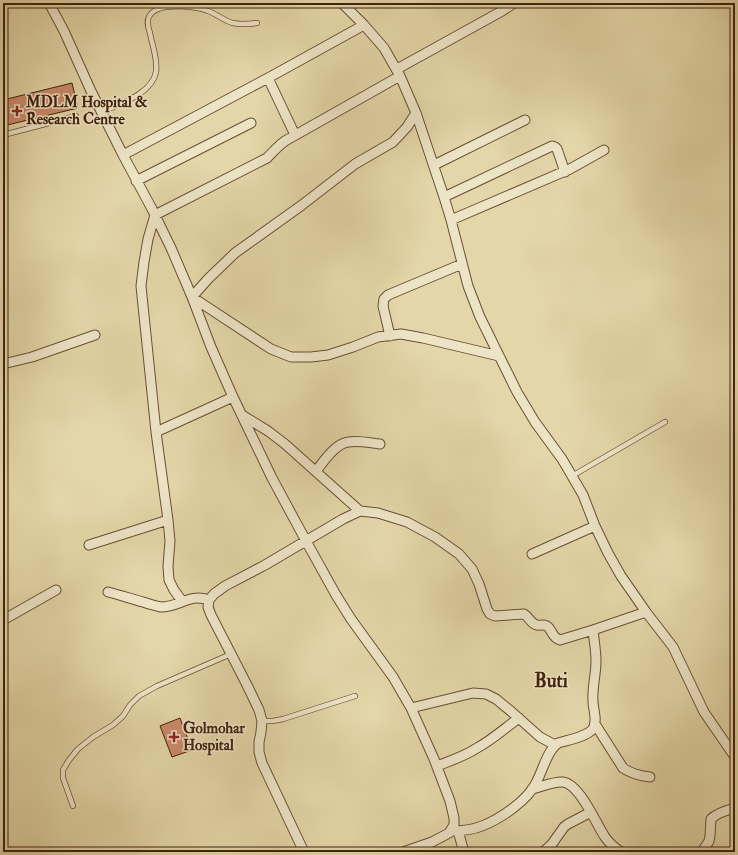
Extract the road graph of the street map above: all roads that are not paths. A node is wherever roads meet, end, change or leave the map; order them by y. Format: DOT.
graph roads {
  1 [pos="49,3"];
  2 [pos="342,3"];
  3 [pos="514,3"];
  4 [pos="257,23"];
  5 [pos="364,25"];
  6 [pos="398,73"];
  7 [pos="268,78"];
  8 [pos="102,112"];
  9 [pos="416,113"];
  10 [pos="76,116"];
  11 [pos="525,120"];
  12 [pos="251,123"];
  13 [pos="3,135"];
  14 [pos="295,135"];
  15 [pos="604,150"];
  16 [pos="123,155"];
  17 [pos="434,165"];
  18 [pos="565,172"];
  19 [pos="136,181"];
  20 [pos="444,197"];
  21 [pos="155,215"];
  22 [pos="451,220"];
  23 [pos="462,264"];
  24 [pos="192,297"];
  25 [pos="95,335"];
  26 [pos="390,336"];
  27 [pos="499,356"];
  28 [pos="3,364"];
  29 [pos="233,397"];
  30 [pos="241,414"];
  31 [pos="665,422"];
  32 [pos="156,432"];
  33 [pos="380,444"];
  34 [pos="316,471"];
  35 [pos="572,476"];
  36 [pos="360,511"];
  37 [pos="168,520"];
  38 [pos="595,526"];
  39 [pos="306,541"];
  40 [pos="89,545"];
  41 [pos="532,554"];
  42 [pos="56,590"];
  43 [pos="108,592"];
  44 [pos="209,600"];
  45 [pos="182,601"];
  46 [pos="646,612"];
  47 [pos="3,620"];
  48 [pos="593,630"];
  49 [pos="231,654"];
  50 [pos="355,696"];
  51 [pos="411,708"];
  52 [pos="519,718"];
  53 [pos="262,721"];
  54 [pos="595,724"];
  55 [pos="555,745"];
  56 [pos="734,754"];
  57 [pos="437,766"];
  58 [pos="650,777"];
  59 [pos="532,789"];
  60 [pos="73,806"];
  61 [pos="735,808"];
  62 [pos="591,812"];
  63 [pos="455,831"];
  64 [pos="304,852"];
  65 [pos="404,852"];
  66 [pos="464,852"];
  67 [pos="543,852"];
  68 [pos="621,852"];
  69 [pos="702,852"];
  1 -- 8 [label="street"];
  2 -- 5 [label="street"];
  3 -- 6 [label="street"];
  4 -- 8 [label="lane"];
  5 -- 6 [label="street"];
  5 -- 7 [label="street"];
  6 -- 9 [label="street"];
  6 -- 14 [label="street"];
  7 -- 14 [label="street"];
  7 -- 16 [label="street"];
  8 -- 16 [label="street"];
  9 -- 17 [label="street"];
  9 -- 24 [label="street"];
  10 -- 13 [label="lane"];
  11 -- 17 [label="street"];
  12 -- 19 [label="street"];
  14 -- 21 [label="street"];
  15 -- 18 [label="street"];
  16 -- 19 [label="street"];
  17 -- 20 [label="street"];
  18 -- 20 [label="street"];
  18 -- 22 [label="street"];
  19 -- 21 [label="street"];
  20 -- 22 [label="street"];
  21 -- 24 [label="street"];
  21 -- 32 [label="street"];
  22 -- 23 [label="street"];
  23 -- 26 [label="street"];
  23 -- 27 [label="street"];
  24 -- 26 [label="street"];
  24 -- 29 [label="street"];
  25 -- 28 [label="street"];
  26 -- 27 [label="street"];
  27 -- 35 [label="street"];
  29 -- 30 [label="street"];
  29 -- 32 [label="street"];
  30 -- 34 [label="street"];
  30 -- 39 [label="street"];
  31 -- 35 [label="lane"];
  32 -- 37 [label="street"];
  33 -- 34 [label="street"];
  34 -- 36 [label="street"];
  35 -- 38 [label="street"];
  36 -- 39 [label="street"];
  36 -- 48 [label="street"];
  37 -- 40 [label="street"];
  37 -- 45 [label="street"];
  38 -- 41 [label="street"];
  38 -- 46 [label="street"];
  39 -- 44 [label="street"];
  39 -- 51 [label="street"];
  42 -- 47 [label="street"];
  43 -- 45 [label="street"];
  44 -- 45 [label="street"];
  44 -- 49 [label="street"];
  46 -- 48 [label="street"];
  46 -- 56 [label="street"];
  48 -- 54 [label="street"];
  49 -- 53 [label="street"];
  49 -- 60 [label="lane"];
  50 -- 53 [label="lane"];
  51 -- 52 [label="street"];
  51 -- 57 [label="street"];
  52 -- 55 [label="street"];
  52 -- 57 [label="street"];
  53 -- 64 [label="street"];
  54 -- 55 [label="street"];
  54 -- 58 [label="street"];
  55 -- 59 [label="street"];
  57 -- 63 [label="street"];
  59 -- 62 [label="street"];
  59 -- 63 [label="street"];
  61 -- 69 [label="street"];
  62 -- 67 [label="street"];
  62 -- 68 [label="street"];
  63 -- 65 [label="street"];
  63 -- 66 [label="street"];
}
